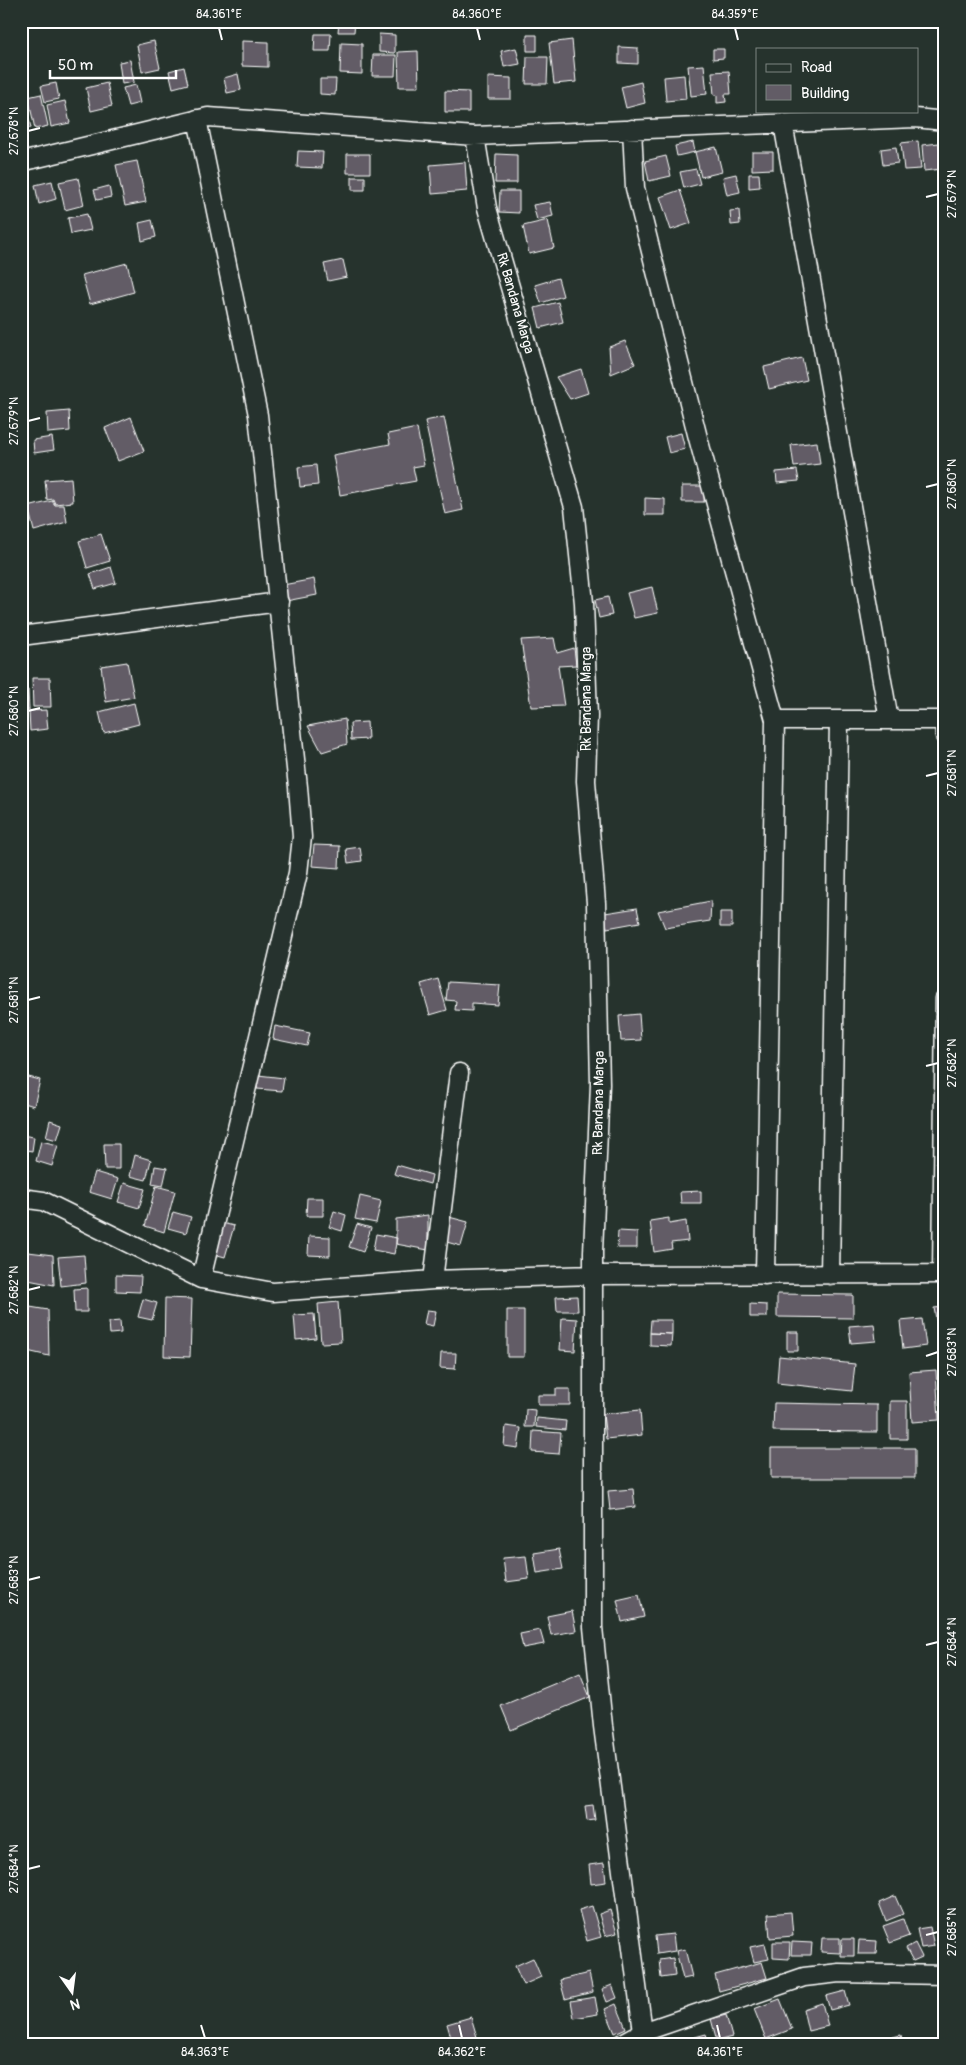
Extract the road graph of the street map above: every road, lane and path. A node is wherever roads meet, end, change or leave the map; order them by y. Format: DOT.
graph roads {
  1 [pos="197,120"];
  2 [pos="945,121"];
  3 [pos="784,123"];
  4 [pos="632,129"];
  5 [pos="475,136"];
  6 [pos="21,162"];
  7 [pos="278,602"];
  8 [pos="21,636"];
  9 [pos="775,720"];
  10 [pos="839,720"];
  11 [pos="889,720"];
  12 [pos="944,725"];
  13 [pos="945,998"];
  14 [pos="459,1073"];
  15 [pos="21,1198"];
  16 [pos="943,1274"];
  17 [pos="594,1275"];
  18 [pos="765,1275"];
  19 [pos="830,1275"];
  20 [pos="201,1279"];
  21 [pos="433,1280"];
  22 [pos="945,1975"];
  23 [pos="644,2038"];
  24 [pos="622,2044"];
  1 -- 5 [label="street"];
  1 -- 6 [label="street"];
  1 -- 7 [label="street"];
  2 -- 3 [label="street"];
  3 -- 4 [label="street"];
  3 -- 11 [label="street"];
  4 -- 5 [label="street"];
  4 -- 9 [label="street"];
  5 -- 17 [label="street, Rk Bandana Marga"];
  7 -- 8 [label="street"];
  7 -- 20 [label="street"];
  9 -- 10 [label="street"];
  9 -- 18 [label="street"];
  10 -- 11 [label="street"];
  10 -- 19 [label="street"];
  11 -- 12 [label="street"];
  13 -- 16 [label="street"];
  14 -- 21 [label="street"];
  15 -- 20 [label="street"];
  16 -- 19 [label="street"];
  17 -- 18 [label="street"];
  17 -- 21 [label="street"];
  17 -- 23 [label="street, Rk Bandana Marga"];
  18 -- 19 [label="street"];
  20 -- 21 [label="street"];
  22 -- 23 [label="street"];
  23 -- 24 [label="street"];
}
